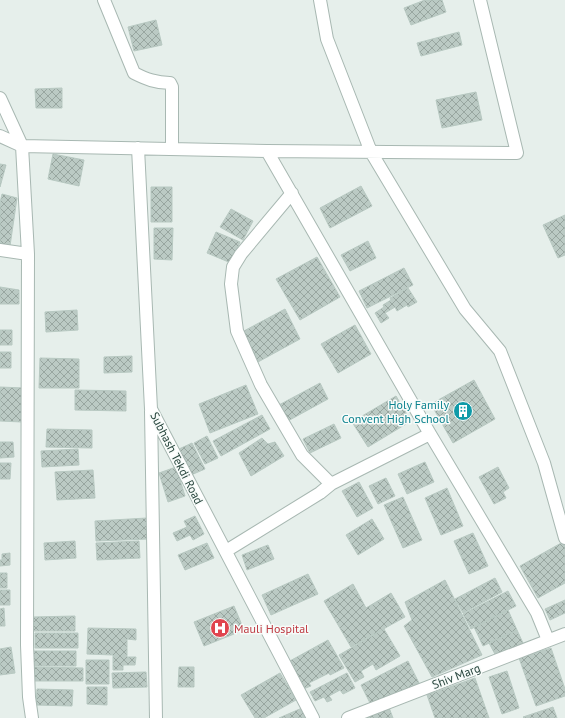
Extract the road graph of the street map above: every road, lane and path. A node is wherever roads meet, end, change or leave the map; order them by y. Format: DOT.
graph roads {
  1 [pos="104,0"];
  2 [pos="320,0"];
  3 [pos="480,0"];
  4 [pos="0,98"];
  5 [pos="0,136"];
  6 [pos="22,146"];
  7 [pos="138,148"];
  8 [pos="172,149"];
  9 [pos="267,151"];
  10 [pos="371,152"];
  11 [pos="292,193"];
  12 [pos="0,250"];
  13 [pos="28,254"];
  14 [pos="151,409"];
  15 [pos="430,434"];
  16 [pos="331,484"];
  17 [pos="565,538"];
  18 [pos="226,552"];
  19 [pos="565,634"];
  20 [pos="548,640"];
  21 [pos="32,718"];
  22 [pos="156,718"];
  23 [pos="313,718"];
  24 [pos="348,718"];
  1 -- 8 [label="street"];
  2 -- 10 [label="street"];
  3 -- 10 [label="street"];
  4 -- 6 [label="street"];
  5 -- 6 [label="street"];
  6 -- 7 [label="street"];
  6 -- 13 [label="street"];
  7 -- 8 [label="street"];
  7 -- 14 [label="street, Subhash Tekdi Road"];
  8 -- 9 [label="street"];
  9 -- 10 [label="street"];
  9 -- 11 [label="street"];
  10 -- 17 [label="street"];
  11 -- 15 [label="street"];
  11 -- 16 [label="street"];
  12 -- 13 [label="street"];
  13 -- 21 [label="street"];
  14 -- 18 [label="street, Subhash Tekdi Road"];
  14 -- 22 [label="street"];
  15 -- 16 [label="street"];
  15 -- 20 [label="street"];
  16 -- 18 [label="street"];
  18 -- 23 [label="street, Subhash Tekdi Road"];
  19 -- 20 [label="street, Shiv Marg"];
  20 -- 24 [label="street, Shiv Marg"];
}
